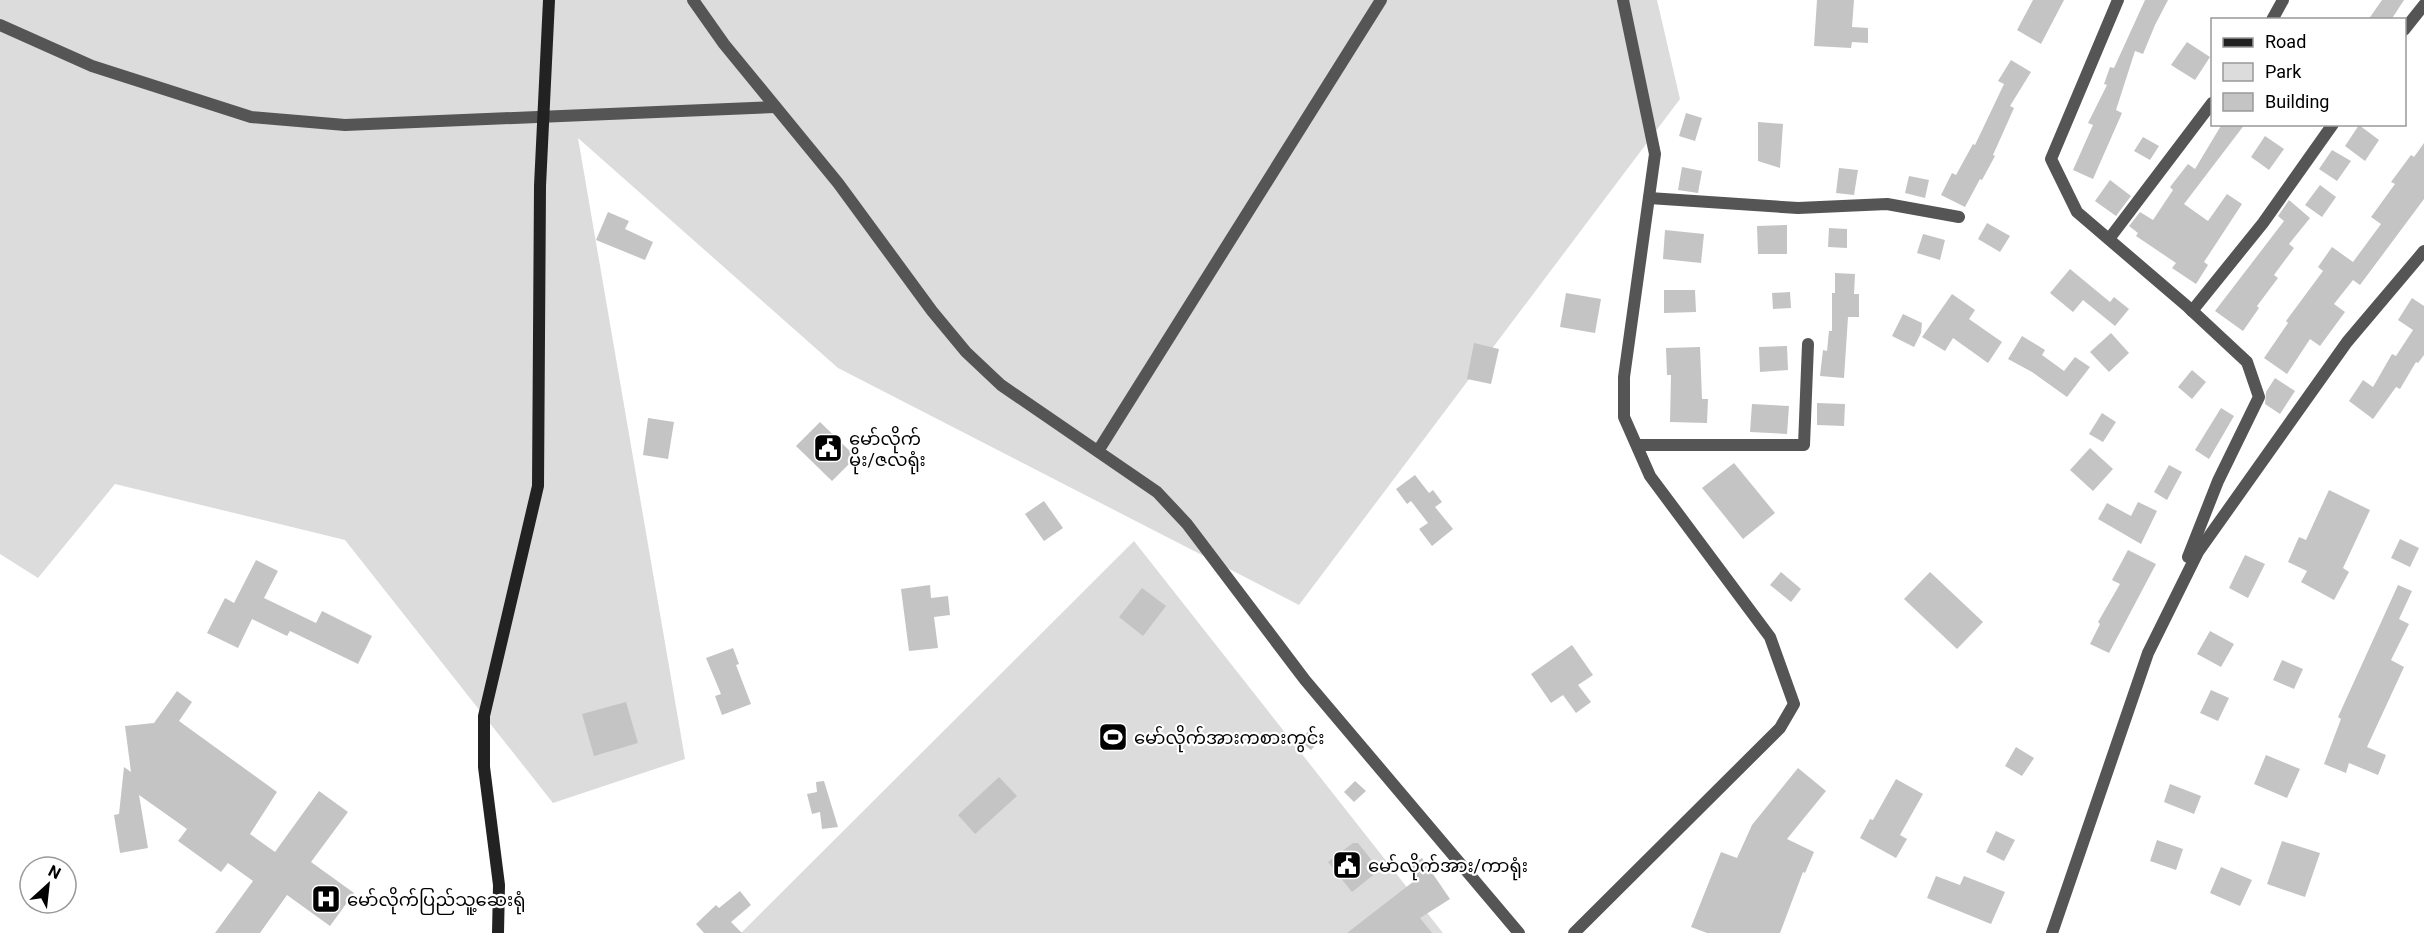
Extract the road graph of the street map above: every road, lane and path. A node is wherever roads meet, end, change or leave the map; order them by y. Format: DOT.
graph roads {
  1 [pos="549,0"];
  2 [pos="693,0"];
  3 [pos="1381,0"];
  4 [pos="1623,0"];
  5 [pos="2118,0"];
  6 [pos="2283,0"];
  7 [pos="2424,5"];
  8 [pos="2273,18"];
  9 [pos="0,25"];
  10 [pos="2406,28"];
  11 [pos="2211,104"];
  12 [pos="775,107"];
  13 [pos="543,118"];
  14 [pos="2333,126"];
  15 [pos="1649,198"];
  16 [pos="1959,217"];
  17 [pos="2109,239"];
  18 [pos="2424,251"];
  19 [pos="2192,311"];
  20 [pos="1808,344"];
  21 [pos="1637,445"];
  22 [pos="1098,451"];
  23 [pos="2162,625"];
  24 [pos="498,933"];
  25 [pos="1519,933"];
  26 [pos="1574,933"];
  27 [pos="2052,933"];
  1 -- 13 [label="main road"];
  2 -- 12 [label="street"];
  3 -- 22 [label="street"];
  4 -- 15 [label="street"];
  5 -- 17 [label="street"];
  6 -- 8 [label="street"];
  7 -- 10 [label="street"];
  9 -- 13 [label="street"];
  11 -- 17 [label="street"];
  12 -- 13 [label="street"];
  12 -- 22 [label="street"];
  13 -- 24 [label="main road"];
  14 -- 19 [label="street"];
  15 -- 16 [label="street"];
  15 -- 21 [label="street"];
  17 -- 19 [label="street"];
  18 -- 23 [label="street"];
  19 -- 23 [label="street"];
  20 -- 21 [label="street"];
  21 -- 26 [label="street"];
  22 -- 25 [label="street"];
  23 -- 27 [label="street"];
}
